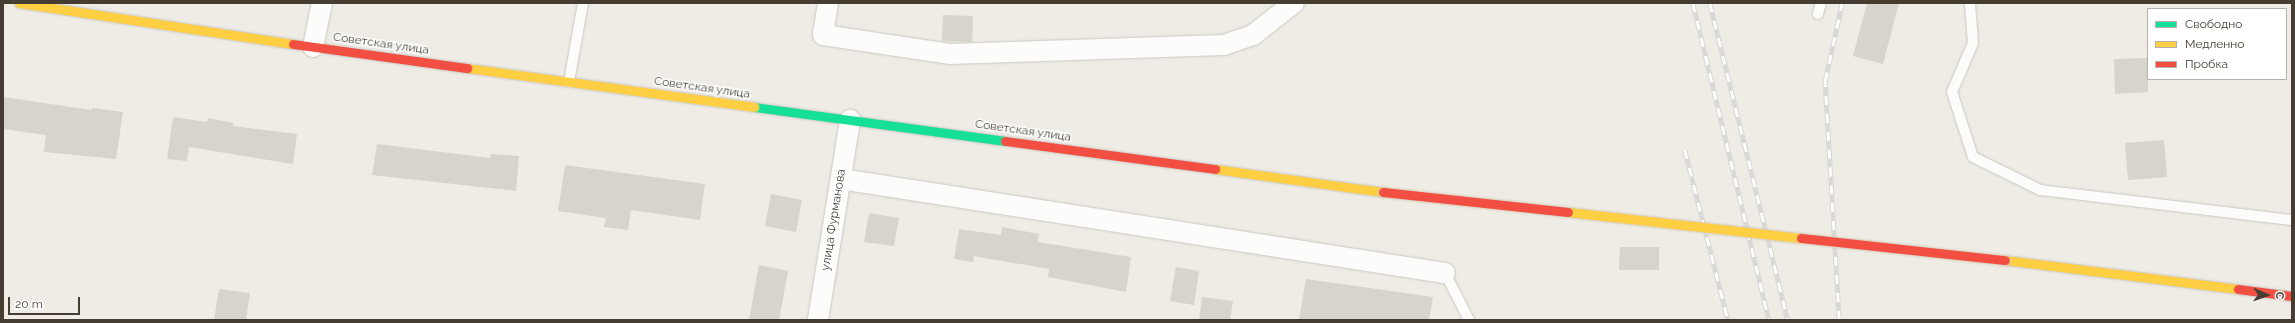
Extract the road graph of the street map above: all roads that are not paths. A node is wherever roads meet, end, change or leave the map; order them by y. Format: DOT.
graph roads {
  1 [pos="19,3"];
  2 [pos="322,3"];
  3 [pos="583,3"];
  4 [pos="828,3"];
  5 [pos="1294,3"];
  6 [pos="1821,3"];
  7 [pos="1970,3"];
  8 [pos="1818,14"];
  9 [pos="313,47"];
  10 [pos="569,82"];
  11 [pos="850,120"];
  12 [pos="841,179"];
  13 [pos="2292,220"];
  14 [pos="1445,273"];
  15 [pos="2292,296"];
  16 [pos="818,320"];
  17 [pos="1469,320"];
  1 -- 9 [label="main road, Советская улица"];
  2 -- 9 [label="street"];
  3 -- 10 [label="lane"];
  4 -- 5 [label="street"];
  6 -- 8 [label="lane"];
  7 -- 13 [label="lane"];
  9 -- 10 [label="main road, Советская улица"];
  10 -- 11 [label="main road, Советская улица"];
  11 -- 12 [label="street, улица Фурманова"];
  11 -- 15 [label="main road, Советская улица, bridge"];
  12 -- 14 [label="street"];
  12 -- 16 [label="street, улица Фурманова"];
  14 -- 17 [label="lane"];
}
